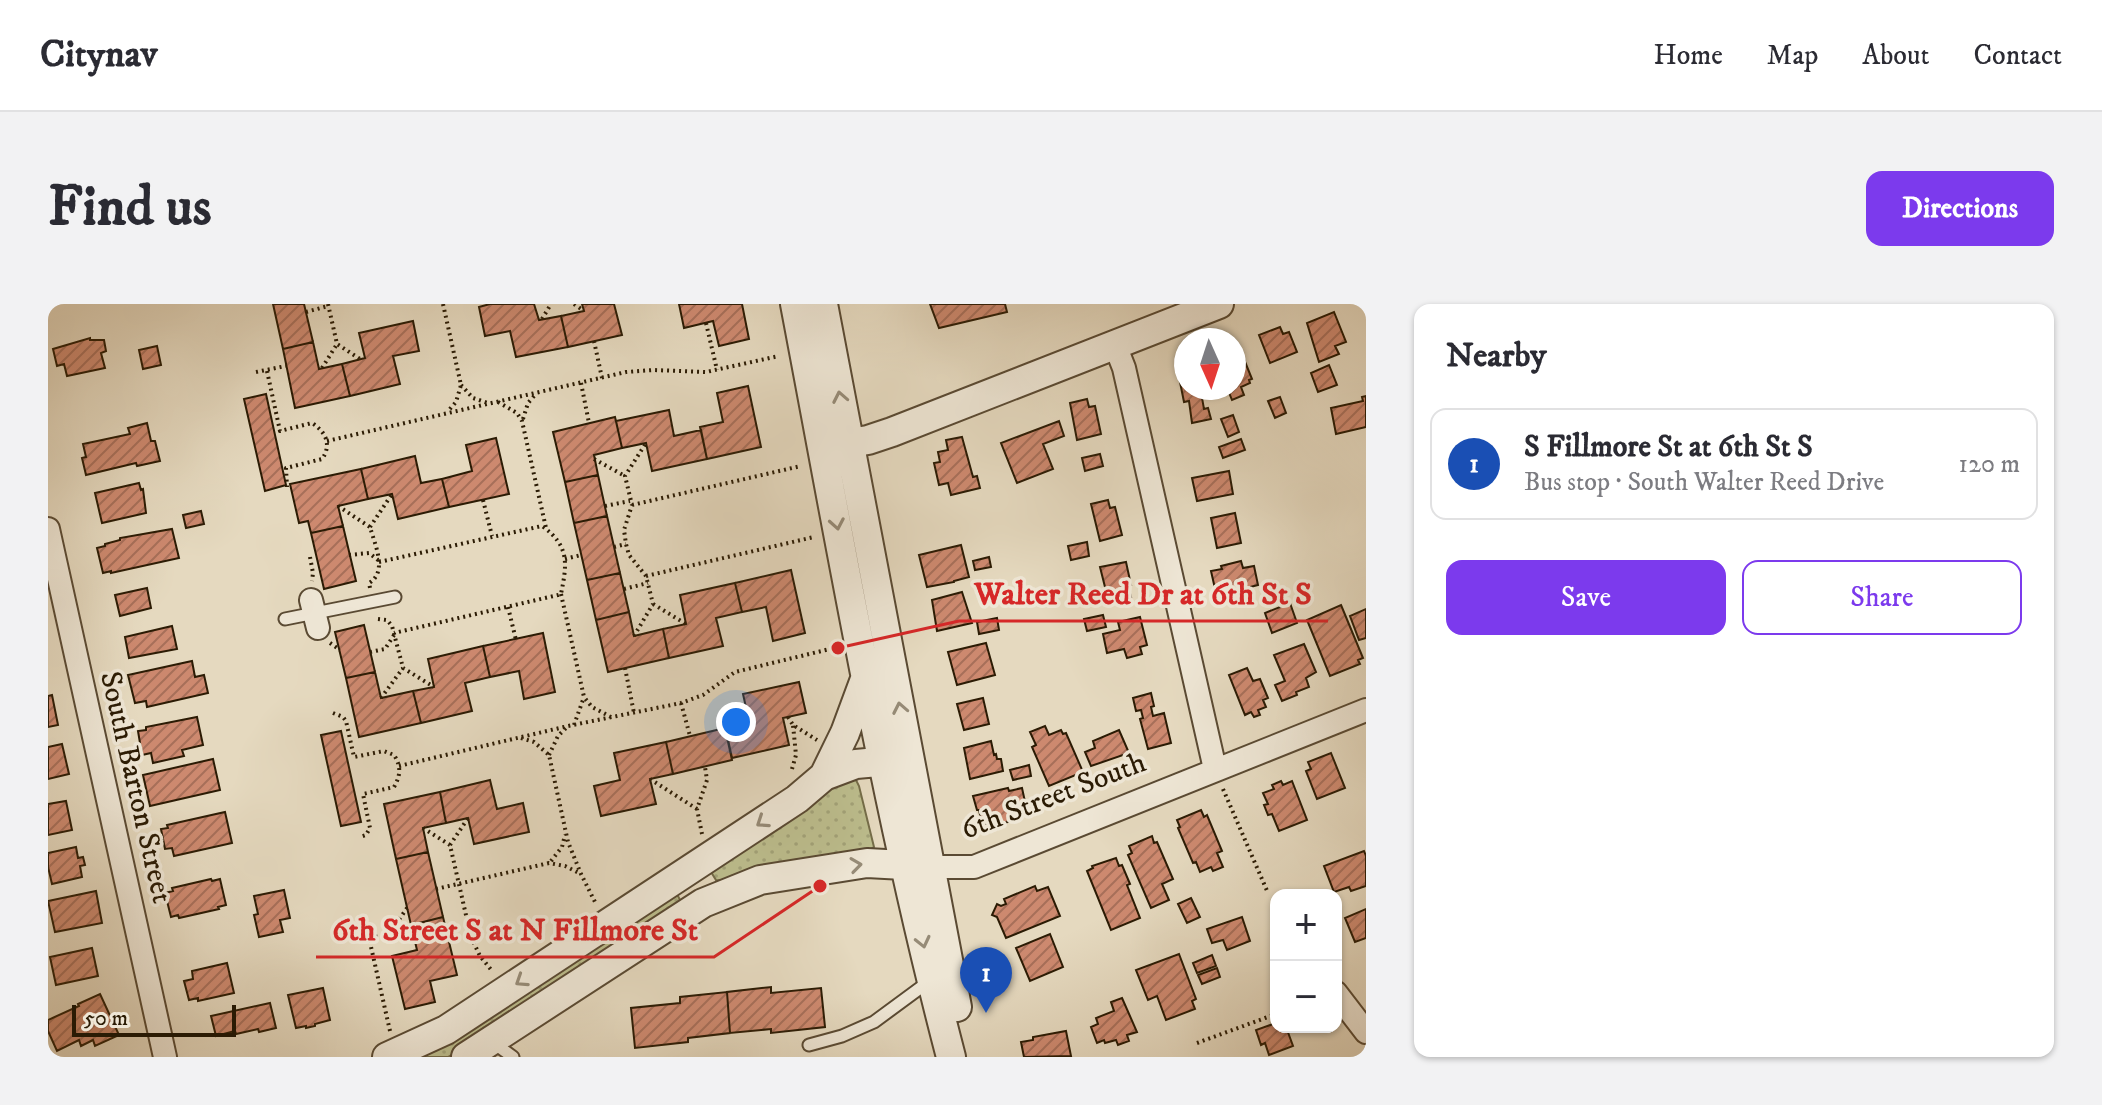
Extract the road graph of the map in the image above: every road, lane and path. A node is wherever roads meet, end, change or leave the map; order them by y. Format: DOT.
graph roads {
  1 [pos="443,304"];
  2 [pos="551,304"];
  3 [pos="574,304"];
  4 [pos="795,304"];
  5 [pos="823,304"];
  6 [pos="1219,304"];
  7 [pos="328,305"];
  8 [pos="584,311"];
  9 [pos="306,312"];
  10 [pos="542,319"];
  11 [pos="706,323"];
  12 [pos="594,341"];
  13 [pos="337,344"];
  14 [pos="1115,345"];
  15 [pos="779,356"];
  16 [pos="360,359"];
  17 [pos="286,366"];
  18 [pos="322,368"];
  19 [pos="717,370"];
  20 [pos="267,371"];
  21 [pos="256,372"];
  22 [pos="602,378"];
  23 [pos="581,383"];
  24 [pos="461,385"];
  25 [pos="537,393"];
  26 [pos="496,401"];
  27 [pos="488,403"];
  28 [pos="444,414"];
  29 [pos="522,421"];
  30 [pos="589,423"];
  31 [pos="327,441"];
  32 [pos="646,443"];
  33 [pos="835,445"];
  34 [pos="594,459"];
  35 [pos="801,466"];
  36 [pos="625,476"];
  37 [pos="287,487"];
  38 [pos="392,494"];
  39 [pos="483,500"];
  40 [pos="631,503"];
  41 [pos="338,506"];
  42 [pos="605,506"];
  43 [pos="370,527"];
  44 [pos="546,528"];
  45 [pos="48,529"];
  46 [pos="493,537"];
  47 [pos="814,537"];
  48 [pos="626,544"];
  49 [pos="614,547"];
  50 [pos="349,555"];
  51 [pos="581,555"];
  52 [pos="310,557"];
  53 [pos="565,559"];
  54 [pos="379,562"];
  55 [pos="646,576"];
  56 [pos="648,583"];
  57 [pos="624,589"];
  58 [pos="561,594"];
  59 [pos="395,597"];
  60 [pos="653,604"];
  61 [pos="314,606"];
  62 [pos="508,607"];
  63 [pos="285,619"];
  64 [pos="686,624"];
  65 [pos="394,633"];
  66 [pos="634,636"];
  67 [pos="516,640"];
  68 [pos="834,648"];
  69 [pos="370,652"];
  70 [pos="403,668"];
  71 [pos="625,668"];
  72 [pos="865,679"];
  73 [pos="434,687"];
  74 [pos="584,697"];
  75 [pos="381,698"];
  76 [pos="681,703"];
  77 [pos="1366,710"];
  78 [pos="333,713"];
  79 [pos="634,713"];
  80 [pos="788,717"];
  81 [pos="613,718"];
  82 [pos="793,725"];
  83 [pos="571,726"];
  84 [pos="690,736"];
  85 [pos="518,738"];
  86 [pos="822,743"];
  87 [pos="549,755"];
  88 [pos="896,760"];
  89 [pos="399,766"];
  90 [pos="705,767"];
  91 [pos="790,775"];
  92 [pos="824,776"];
  93 [pos="1218,777"];
  94 [pos="650,779"];
  95 [pos="697,809"];
  96 [pos="468,818"];
  97 [pos="423,828"];
  98 [pos="565,829"];
  99 [pos="702,836"];
  100 [pos="360,837"];
  101 [pos="450,845"];
  102 [pos="549,863"];
  103 [pos="918,866"];
  104 [pos="686,873"];
  105 [pos="581,874"];
  106 [pos="459,884"];
  107 [pos="436,889"];
  108 [pos="1268,893"];
  109 [pos="703,903"];
  110 [pos="597,906"];
  111 [pos="407,908"];
  112 [pos="389,934"];
  113 [pos="414,938"];
  114 [pos="495,974"];
  115 [pos="932,979"];
  116 [pos="1342,1001"];
  117 [pos="1270,1016"];
  118 [pos="1366,1032"];
  119 [pos="1197,1043"];
  120 [pos="388,1045"];
  121 [pos="809,1045"];
  122 [pos="502,1049"];
  123 [pos="165,1057"];
  124 [pos="466,1057"];
  125 [pos="951,1057"];
  126 [pos="964,1057"];
  1 -- 24 [label="path"];
  2 -- 10 [label="path"];
  3 -- 8 [label="path"];
  4 -- 33 [label="street"];
  33 -- 5 [label="street, one-way"];
  6 -- 14 [label="street"];
  7 -- 9 [label="path"];
  7 -- 13 [label="path"];
  11 -- 19 [label="path"];
  12 -- 22 [label="path"];
  13 -- 16 [label="path"];
  13 -- 18 [label="path"];
  14 -- 33 [label="street"];
  14 -- 93 [label="street"];
  15 -- 19 [label="path"];
  17 -- 20 [label="path"];
  19 -- 22 [label="path"];
  20 -- 21 [label="path"];
  20 -- 31 [label="path"];
  22 -- 23 [label="path"];
  23 -- 25 [label="path"];
  23 -- 30 [label="path"];
  24 -- 27 [label="path"];
  24 -- 28 [label="path"];
  25 -- 26 [label="path"];
  25 -- 29 [label="path"];
  26 -- 27 [label="path"];
  26 -- 29 [label="path"];
  27 -- 28 [label="path"];
  28 -- 31 [label="path"];
  29 -- 44 [label="path"];
  31 -- 37 [label="path"];
  32 -- 36 [label="path"];
  33 -- 72 [label="street, one-way"];
  88 -- 33 [label="street, one-way"];
  34 -- 36 [label="path"];
  35 -- 40 [label="path"];
  36 -- 40 [label="path"];
  38 -- 43 [label="path"];
  39 -- 46 [label="path"];
  40 -- 42 [label="path"];
  40 -- 48 [label="path"];
  41 -- 43 [label="path"];
  43 -- 54 [label="path"];
  44 -- 46 [label="path"];
  44 -- 53 [label="path"];
  45 -- 123 [label="street, South Barton Street"];
  46 -- 54 [label="path"];
  47 -- 55 [label="path"];
  48 -- 49 [label="path"];
  48 -- 55 [label="path"];
  50 -- 54 [label="path"];
  51 -- 53 [label="path"];
  52 -- 61 [label="path"];
  53 -- 58 [label="path"];
  55 -- 56 [label="path"];
  56 -- 57 [label="path"];
  56 -- 60 [label="path"];
  58 -- 62 [label="path"];
  58 -- 74 [label="path"];
  59 -- 61 [label="lane"];
  60 -- 64 [label="path"];
  60 -- 66 [label="path"];
  61 -- 63 [label="lane"];
  62 -- 65 [label="path"];
  62 -- 67 [label="path"];
  65 -- 69 [label="path"];
  65 -- 70 [label="path"];
  68 -- 76 [label="path"];
  70 -- 73 [label="path"];
  70 -- 75 [label="path"];
  71 -- 79 [label="path"];
  72 -- 88 [label="street"];
  72 -- 92 [label="street"];
  74 -- 81 [label="path"];
  74 -- 83 [label="path"];
  76 -- 79 [label="path"];
  76 -- 84 [label="path"];
  77 -- 93 [label="street, 6th Street South"];
  78 -- 89 [label="path"];
  79 -- 81 [label="path"];
  80 -- 82 [label="path"];
  81 -- 83 [label="path"];
  82 -- 86 [label="path"];
  82 -- 91 [label="path"];
  83 -- 85 [label="path"];
  83 -- 87 [label="path"];
  85 -- 87 [label="path"];
  85 -- 89 [label="path"];
  87 -- 98 [label="path"];
  88 -- 92 [label="street"];
  88 -- 103 [label="street"];
  89 -- 100 [label="path"];
  90 -- 95 [label="path"];
  92 -- 104 [label="street, one-way"];
  93 -- 103 [label="street, 6th Street South"];
  93 -- 108 [label="path"];
  94 -- 95 [label="path"];
  95 -- 99 [label="path"];
  96 -- 101 [label="path"];
  97 -- 101 [label="path"];
  98 -- 102 [label="path"];
  98 -- 105 [label="path"];
  101 -- 106 [label="path"];
  102 -- 105 [label="path"];
  102 -- 106 [label="path"];
  109 -- 103 [label="street, 6th Street South, one-way"];
  103 -- 115 [label="street, one-way"];
  103 -- 126 [label="street"];
  104 -- 109 [label="street"];
  104 -- 120 [label="street, one-way"];
  105 -- 110 [label="path"];
  106 -- 107 [label="path"];
  106 -- 114 [label="path"];
  109 -- 122 [label="street, 6th Street South"];
  111 -- 112 [label="path"];
  112 -- 113 [label="path"];
  112 -- 120 [label="path"];
  115 -- 121 [label="lane"];
  115 -- 125 [label="street"];
  116 -- 118 [label="street"];
  117 -- 119 [label="path"];
  122 -- 124 [label="street, 6th Street South"];
}
